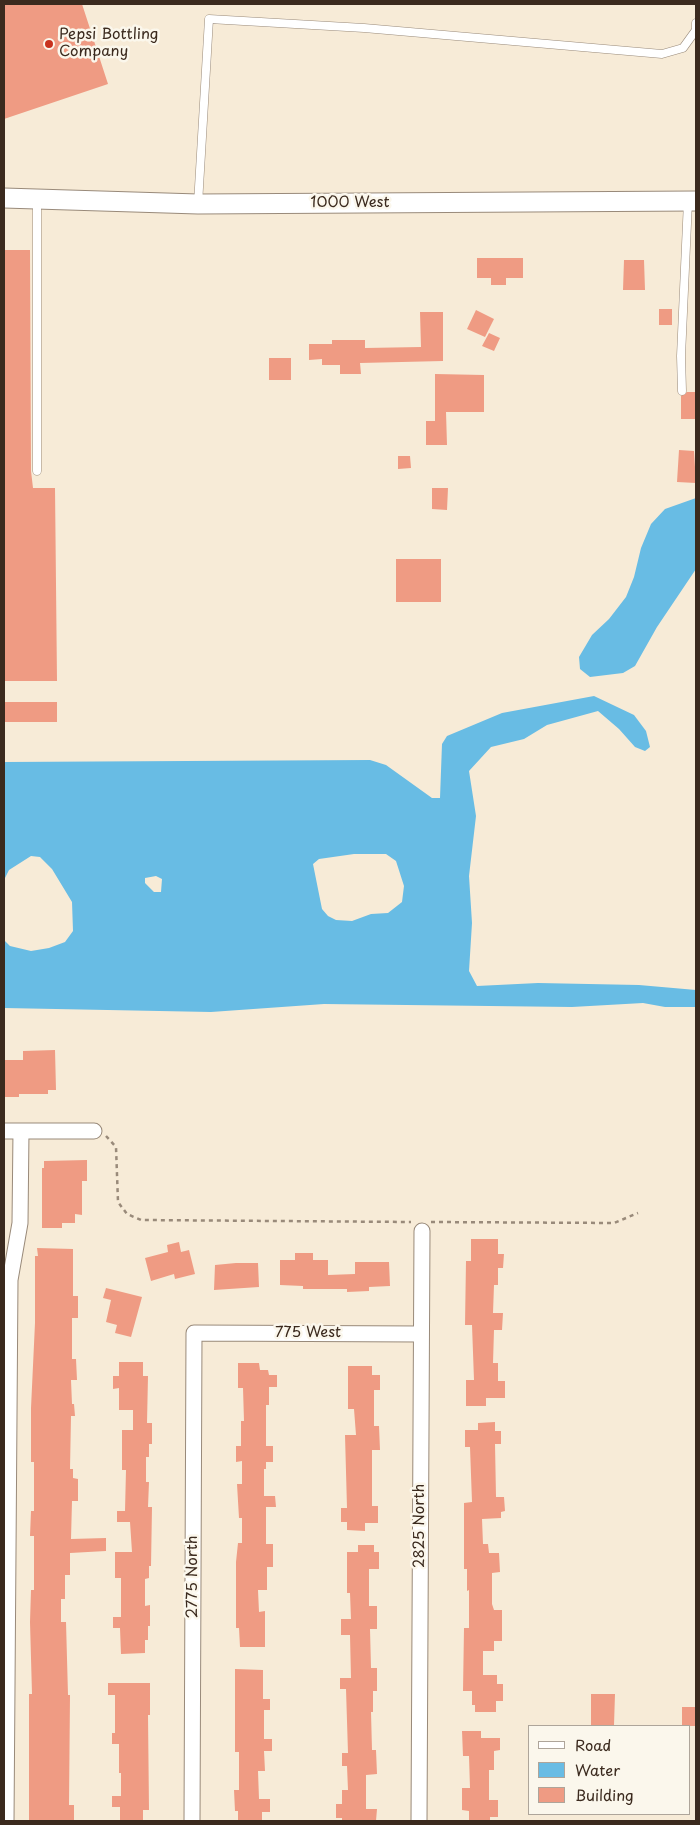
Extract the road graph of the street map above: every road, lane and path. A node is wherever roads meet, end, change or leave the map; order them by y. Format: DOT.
graph roads {
  1 [pos="696,23"];
  2 [pos="4,198"];
  3 [pos="37,199"];
  4 [pos="692,201"];
  5 [pos="198,204"];
  6 [pos="682,391"];
  7 [pos="36,471"];
  8 [pos="94,1130"];
  9 [pos="4,1131"];
  10 [pos="21,1131"];
  11 [pos="638,1212"];
  12 [pos="424,1225"];
  13 [pos="194,1333"];
  14 [pos="421,1334"];
  15 [pos="6,1821"];
  16 [pos="192,1821"];
  17 [pos="419,1821"];
  1 -- 5 [label="lane"];
  2 -- 3 [label="street, 1000 West"];
  3 -- 5 [label="street, 1000 West"];
  3 -- 7 [label="lane"];
  4 -- 5 [label="street, 1000 West"];
  4 -- 6 [label="lane"];
  8 -- 10 [label="street"];
  8 -- 12 [label="path"];
  9 -- 10 [label="street"];
  10 -- 15 [label="street"];
  11 -- 12 [label="path"];
  12 -- 14 [label="street, 2825 North"];
  13 -- 14 [label="street, 775 West"];
  13 -- 16 [label="street, 2775 North"];
  14 -- 17 [label="street, 2825 North"];
}
